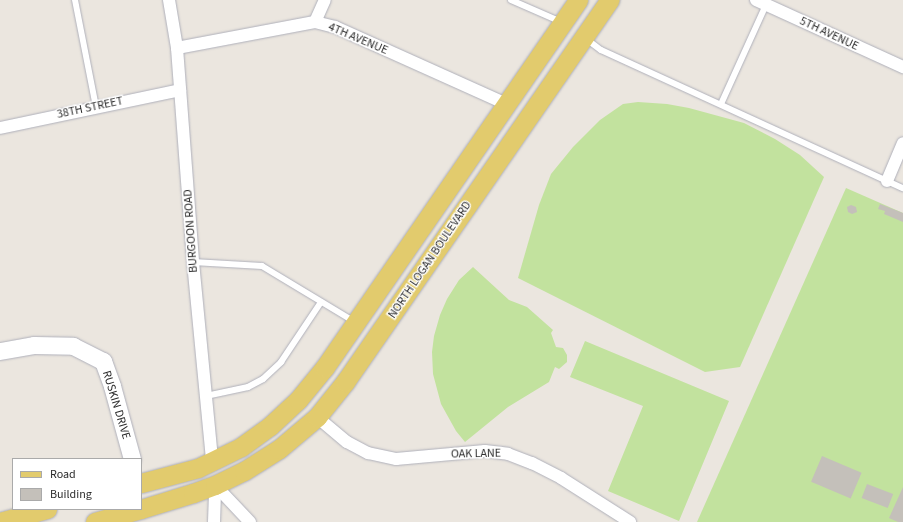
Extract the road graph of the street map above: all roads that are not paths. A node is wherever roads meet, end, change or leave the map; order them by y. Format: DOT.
graph roads {
  1 [pos="75,0"];
  2 [pos="169,0"];
  3 [pos="325,0"];
  4 [pos="511,0"];
  5 [pos="578,0"];
  6 [pos="610,0"];
  7 [pos="761,2"];
  8 [pos="315,22"];
  9 [pos="562,22"];
  10 [pos="584,37"];
  11 [pos="177,48"];
  12 [pos="903,67"];
  13 [pos="180,90"];
  14 [pos="506,104"];
  15 [pos="721,104"];
  16 [pos="96,107"];
  17 [pos="0,128"];
  18 [pos="903,143"];
  19 [pos="887,181"];
  20 [pos="903,188"];
  21 [pos="193,262"];
  22 [pos="321,302"];
  23 [pos="356,323"];
  24 [pos="0,351"];
  25 [pos="206,396"];
  26 [pos="316,417"];
  27 [pos="132,458"];
  28 [pos="212,461"];
  29 [pos="142,483"];
  30 [pos="215,486"];
  31 [pos="142,509"];
  32 [pos="42,510"];
  33 [pos="137,510"];
  34 [pos="0,522"];
  35 [pos="95,522"];
  36 [pos="214,522"];
  37 [pos="250,522"];
  38 [pos="630,522"];
  1 -- 16 [label="lane"];
  2 -- 11 [label="street, BURGOON ROAD"];
  3 -- 8 [label="street"];
  4 -- 9 [label="lane"];
  5 -- 9 [label="main road, NORTH LOGAN BOULEVARD"];
  6 -- 10 [label="main road, NORTH LOGAN BOULEVARD"];
  7 -- 12 [label="street, 5TH AVENUE"];
  7 -- 15 [label="lane"];
  8 -- 11 [label="street, 4TH AVENUE"];
  8 -- 14 [label="street, 4TH AVENUE"];
  9 -- 14 [label="main road, NORTH LOGAN BOULEVARD"];
  10 -- 15 [label="lane"];
  10 -- 26 [label="main road, NORTH LOGAN BOULEVARD"];
  11 -- 13 [label="street, BURGOON ROAD"];
  13 -- 16 [label="street, 38TH STREET"];
  13 -- 21 [label="street, BURGOON ROAD"];
  14 -- 23 [label="main road, NORTH LOGAN BOULEVARD"];
  15 -- 19 [label="lane"];
  16 -- 17 [label="street, 38TH STREET"];
  18 -- 19 [label="street"];
  19 -- 20 [label="lane"];
  21 -- 22 [label="lane"];
  21 -- 25 [label="street, BURGOON ROAD"];
  22 -- 23 [label="lane"];
  22 -- 25 [label="lane"];
  23 -- 28 [label="main road, NORTH LOGAN BOULEVARD"];
  24 -- 27 [label="street, RUSKIN DRIVE"];
  25 -- 28 [label="street, BURGOON ROAD"];
  26 -- 30 [label="main road, NORTH LOGAN BOULEVARD"];
  26 -- 38 [label="street, OAK LANE"];
  28 -- 29 [label="main road, NORTH LOGAN BOULEVARD"];
  28 -- 30 [label="main road"];
  30 -- 31 [label="main road, NORTH LOGAN BOULEVARD"];
  30 -- 36 [label="street"];
  30 -- 37 [label="street"];
  32 -- 34 [label="main road"];
  33 -- 35 [label="main road, NORTH LOGAN BOULEVARD"];
}
